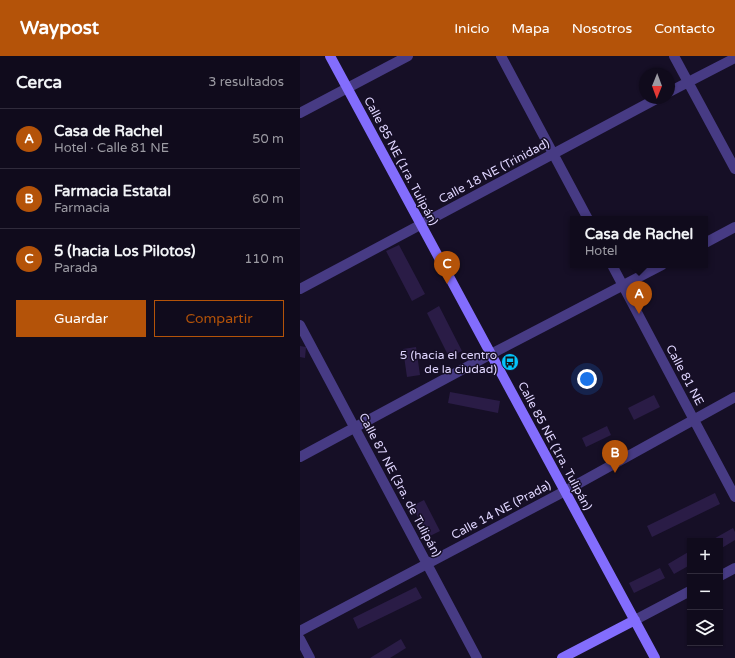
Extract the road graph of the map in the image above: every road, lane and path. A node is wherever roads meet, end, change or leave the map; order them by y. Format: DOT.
graph roads {
  1 [pos="330,56"];
  2 [pos="408,56"];
  3 [pos="501,56"];
  4 [pos="674,56"];
  5 [pos="735,58"];
  6 [pos="688,82"];
  7 [pos="347,88"];
  8 [pos="675,89"];
  9 [pos="647,104"];
  10 [pos="300,113"];
  11 [pos="554,154"];
  12 [pos="735,169"];
  13 [pos="586,216"];
  14 [pos="421,225"];
  15 [pos="735,227"];
  16 [pos="708,241"];
  17 [pos="614,268"];
  18 [pos="656,268"];
  19 [pos="623,285"];
  20 [pos="300,289"];
  21 [pos="300,325"];
  22 [pos="491,354"];
  23 [pos="735,398"];
  24 [pos="694,420"];
  25 [pos="355,427"];
  26 [pos="300,457"];
  27 [pos="565,491"];
  28 [pos="735,497"];
  29 [pos="428,564"];
  30 [pos="735,568"];
  31 [pos="723,574"];
  32 [pos="687,593"];
  33 [pos="635,620"];
  34 [pos="300,631"];
  35 [pos="300,640"];
  36 [pos="310,658"];
  37 [pos="477,658"];
  38 [pos="562,658"];
  39 [pos="655,658"];
  1 -- 7 [label="street, Calle 85 NE (1ra. Tulipán)"];
  2 -- 7 [label="street"];
  3 -- 11 [label="street"];
  4 -- 6 [label="street"];
  5 -- 6 [label="street"];
  6 -- 8 [label="street"];
  6 -- 12 [label="street"];
  7 -- 10 [label="street"];
  7 -- 14 [label="street, Calle 85 NE (1ra. Tulipán)"];
  9 -- 11 [label="street, Calle 18 NE (Trinidad)"];
  11 -- 13 [label="street"];
  11 -- 14 [label="street, Calle 18 NE (Trinidad)"];
  14 -- 20 [label="street, Calle 18 NE (Trinidad)"];
  14 -- 22 [label="street, Calle 85 NE (1ra. Tulipán)"];
  15 -- 16 [label="street"];
  17 -- 19 [label="street, Calle 81 NE"];
  18 -- 19 [label="street"];
  19 -- 22 [label="street"];
  19 -- 24 [label="street, Calle 81 NE"];
  21 -- 25 [label="street, Calle 87 NE (3ra. de Tulipán)"];
  22 -- 25 [label="street"];
  22 -- 27 [label="street, Calle 85 NE (1ra. Tulipán)"];
  23 -- 24 [label="street, Calle 14 NE (Prada)"];
  24 -- 27 [label="street, Calle 14 NE (Prada)"];
  24 -- 28 [label="street, Calle 81 NE"];
  25 -- 26 [label="street"];
  25 -- 29 [label="street, Calle 87 NE (3ra. de Tulipán)"];
  27 -- 29 [label="street, Calle 14 NE (Prada)"];
  27 -- 33 [label="street, Calle 85 NE (1ra. Tulipán)"];
  29 -- 34 [label="street, Calle 14 NE (Prada)"];
  29 -- 37 [label="street, Calle 87 NE (3ra. de Tulipán)"];
  30 -- 31 [label="street"];
  32 -- 33 [label="street"];
  33 -- 38 [label="street"];
  33 -- 39 [label="street, Calle 85 NE (1ra. Tulipán)"];
  35 -- 36 [label="street"];
}
